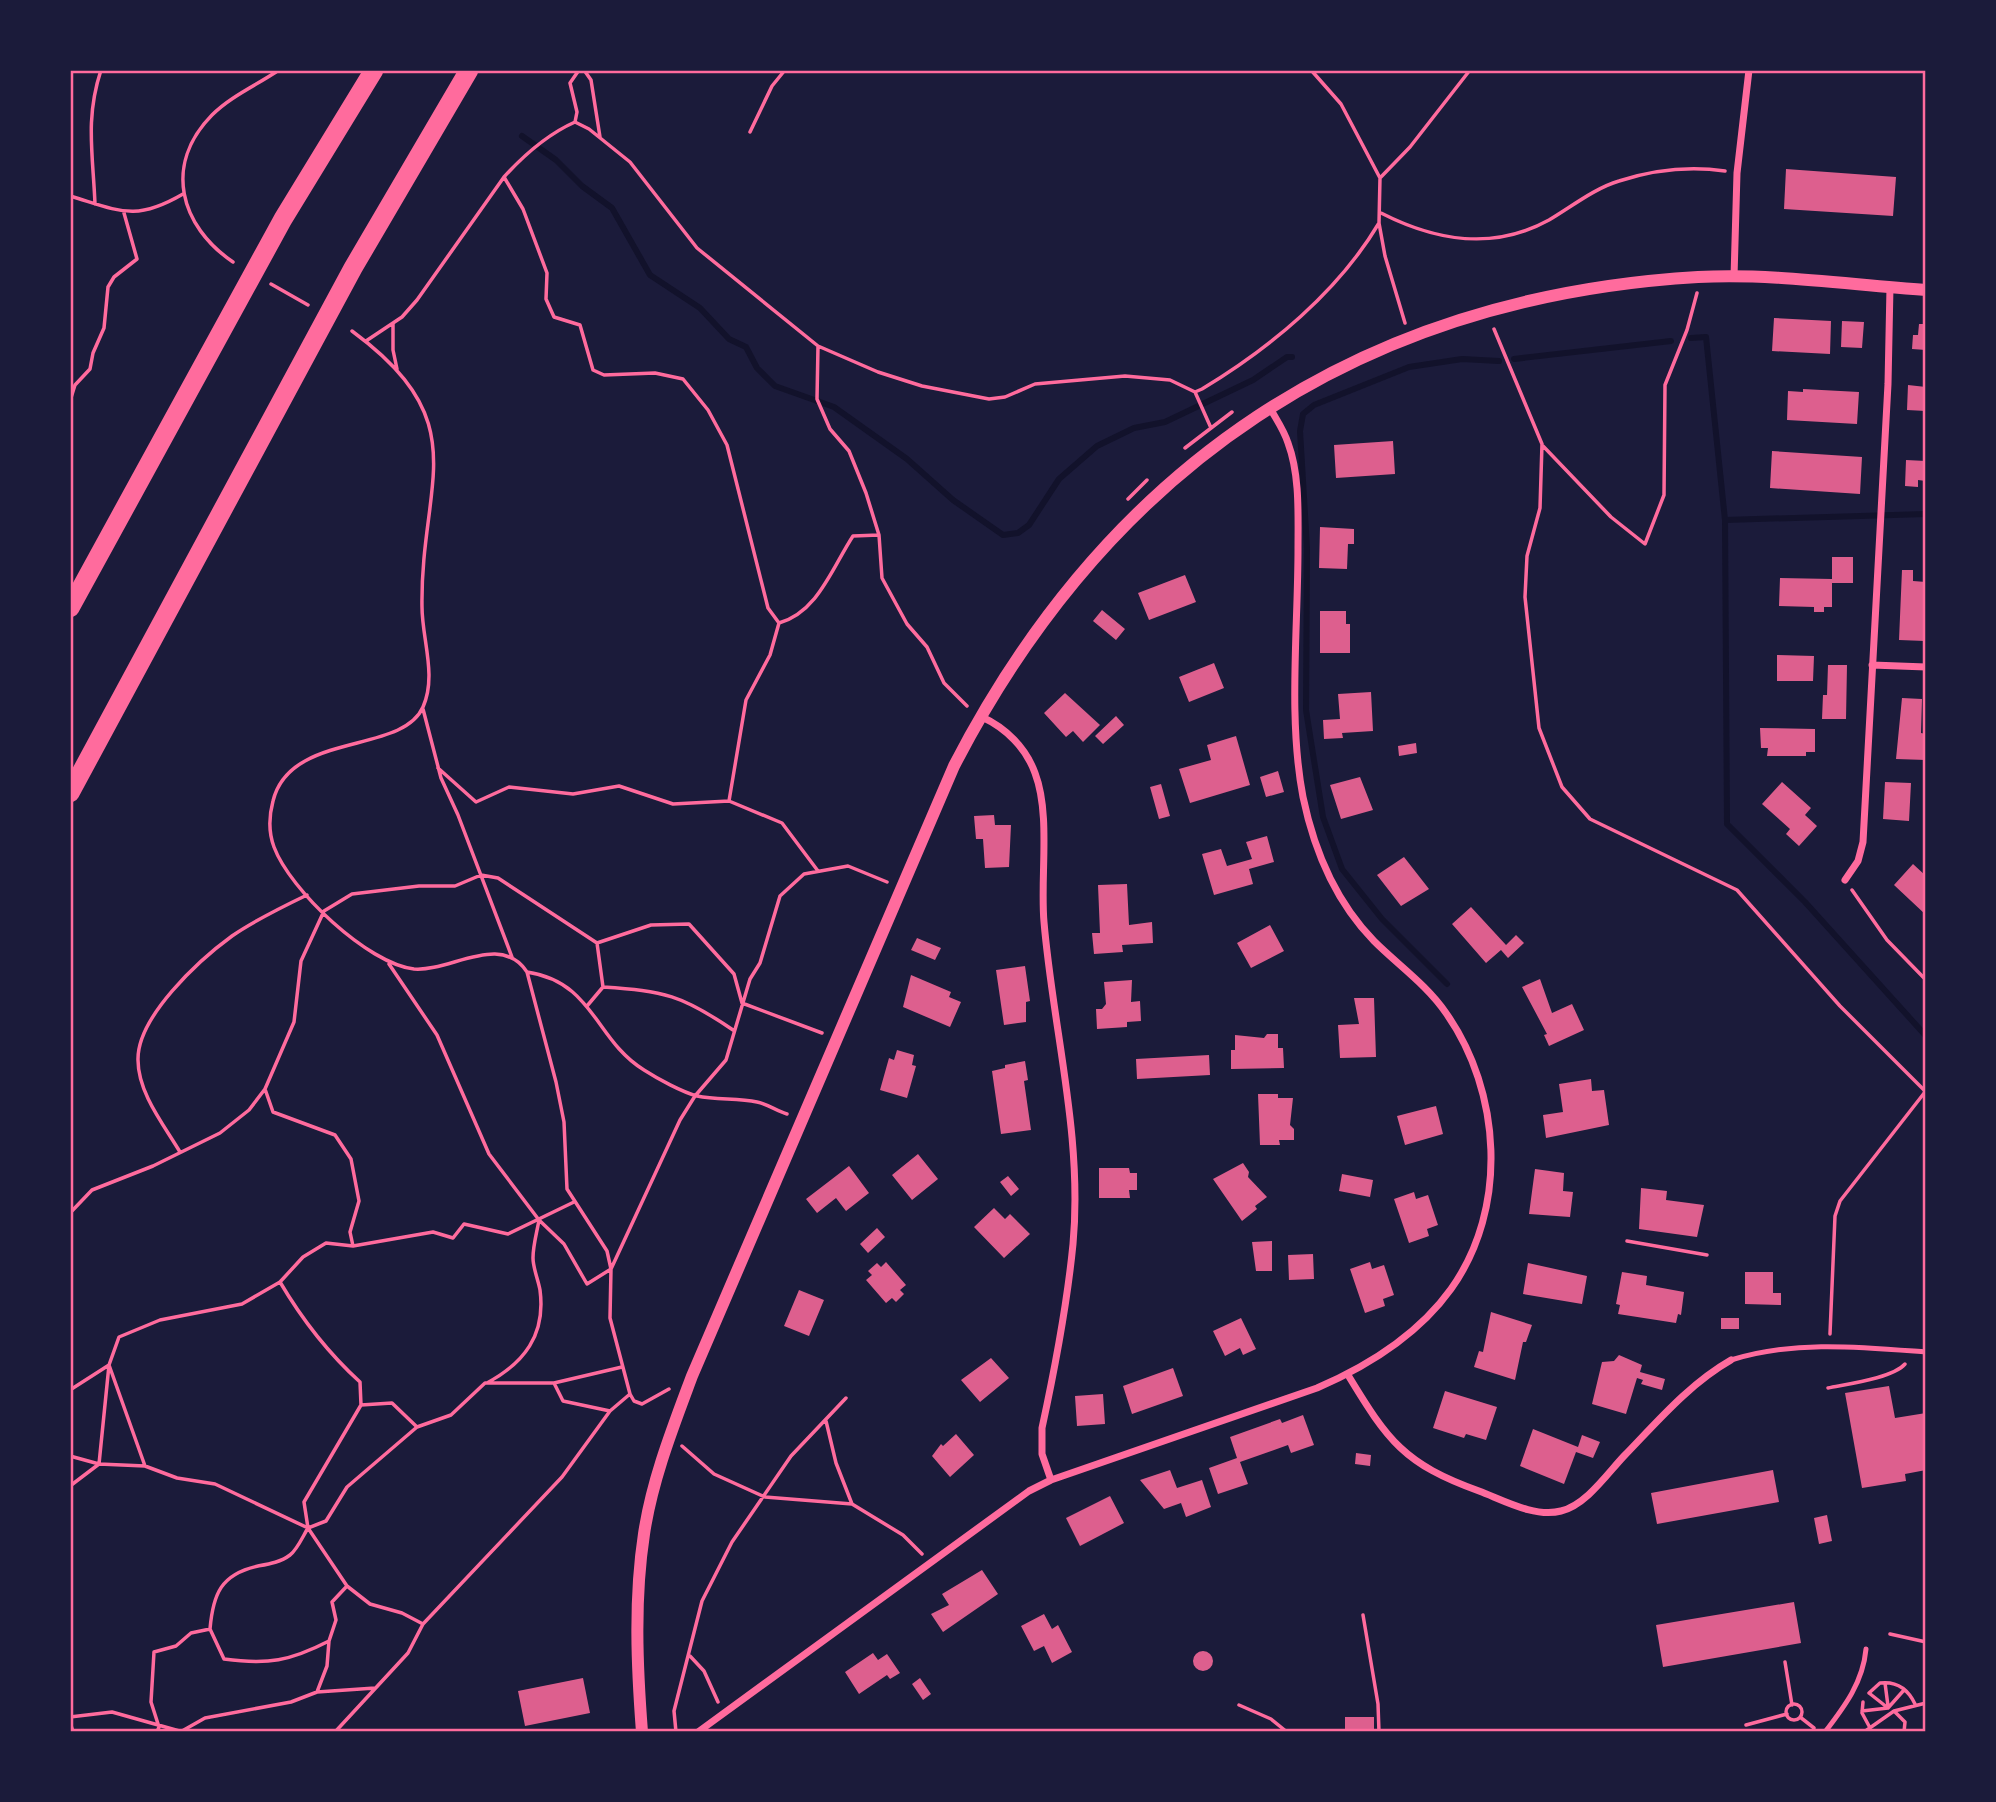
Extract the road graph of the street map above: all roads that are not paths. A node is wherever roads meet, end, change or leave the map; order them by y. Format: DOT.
graph roads {
  1 [pos="374,70"];
  2 [pos="469,70"];
  3 [pos="1749,70"];
  4 [pos="1734,278"];
  5 [pos="1890,287"];
  6 [pos="1926,290"];
  7 [pos="1270,408"];
  8 [pos="70,608"];
  9 [pos="1872,665"];
  10 [pos="1926,667"];
  11 [pos="980,716"];
  12 [pos="70,793"];
  13 [pos="1845,880"];
  14 [pos="1926,1352"];
  15 [pos="1731,1360"];
  16 [pos="1348,1375"];
  17 [pos="1051,1480"];
  18 [pos="1866,1649"];
  19 [pos="642,1732"];
  20 [pos="698,1732"];
  21 [pos="1825,1732"];
  1 -- 8 [label="highway"];
  2 -- 12 [label="highway"];
  3 -- 4 [label="street"];
  4 -- 5 [label="street"];
  4 -- 7 [label="street"];
  5 -- 6 [label="street"];
  5 -- 9 [label="street"];
  7 -- 11 [label="street"];
  7 -- 16 [label="street"];
  9 -- 10 [label="street"];
  9 -- 13 [label="street"];
  11 -- 17 [label="street"];
  11 -- 19 [label="street"];
  14 -- 15 [label="lane"];
  15 -- 16 [label="street"];
  16 -- 17 [label="street"];
  17 -- 20 [label="street"];
  18 -- 21 [label="lane"];
}
